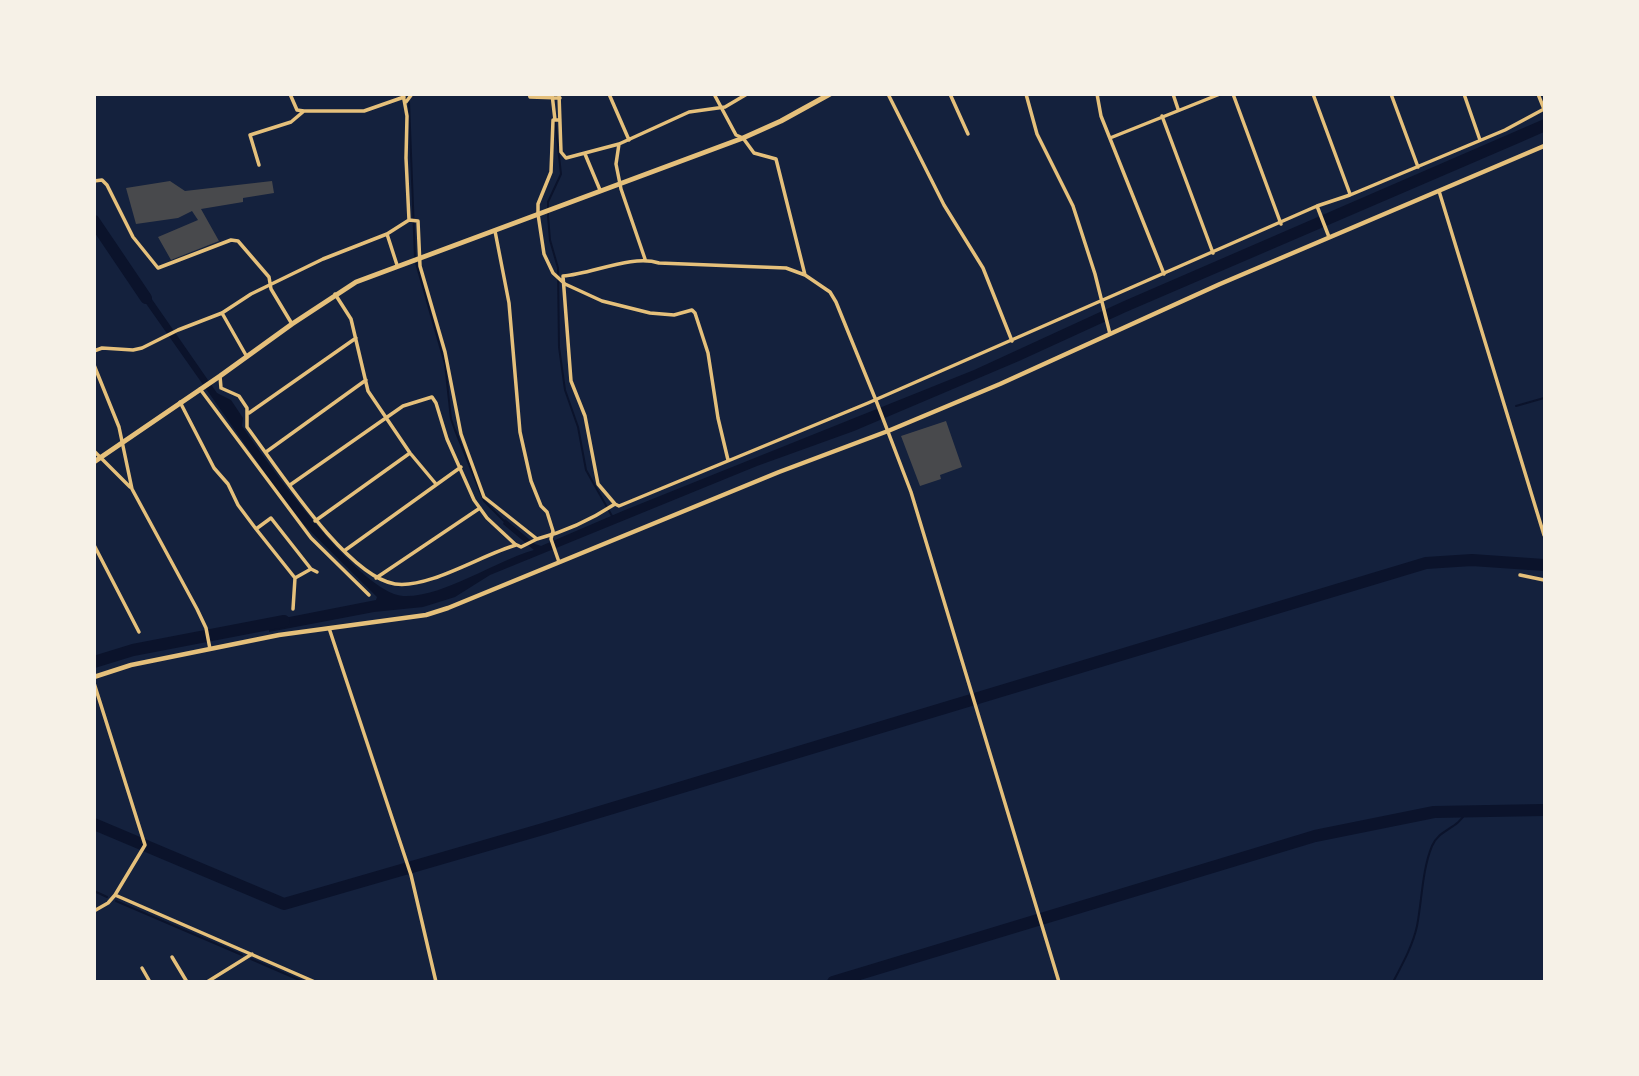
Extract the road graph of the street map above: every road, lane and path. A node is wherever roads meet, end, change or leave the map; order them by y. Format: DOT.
graph roads {
  1 [pos="290,94"];
  2 [pos="412,94"];
  3 [pos="529,94"];
  4 [pos="609,94"];
  5 [pos="714,94"];
  6 [pos="747,94"];
  7 [pos="830,94"];
  8 [pos="888,94"];
  9 [pos="950,94"];
  10 [pos="1026,94"];
  11 [pos="1097,94"];
  12 [pos="1173,94"];
  13 [pos="1220,94"];
  14 [pos="1233,94"];
  15 [pos="1313,94"];
  16 [pos="1391,94"];
  17 [pos="1464,94"];
  18 [pos="1538,94"];
  19 [pos="404,96"];
  20 [pos="552,96"];
  21 [pos="559,97"];
  22 [pos="404,104"];
  23 [pos="720,107"];
  24 [pos="1178,109"];
  25 [pos="1544,109"];
  26 [pos="304,111"];
  27 [pos="1162,116"];
  28 [pos="557,120"];
  29 [pos="968,134"];
  30 [pos="743,138"];
  31 [pos="1110,138"];
  32 [pos="629,140"];
  33 [pos="1480,140"];
  34 [pos="619,144"];
  35 [pos="1545,146"];
  36 [pos="585,154"];
  37 [pos="259,165"];
  38 [pos="1418,167"];
  39 [pos="94,181"];
  40 [pos="621,183"];
  41 [pos="600,190"];
  42 [pos="1439,191"];
  43 [pos="1350,195"];
  44 [pos="1318,208"];
  45 [pos="541,213"];
  46 [pos="409,220"];
  47 [pos="1281,224"];
  48 [pos="495,229"];
  49 [pos="387,233"];
  50 [pos="1329,237"];
  51 [pos="1213,253"];
  52 [pos="419,258"];
  53 [pos="645,259"];
  54 [pos="397,265"];
  55 [pos="1164,274"];
  56 [pos="805,275"];
  57 [pos="270,284"];
  58 [pos="565,284"];
  59 [pos="335,294"];
  60 [pos="1102,304"];
  61 [pos="222,313"];
  62 [pos="292,324"];
  63 [pos="1111,334"];
  64 [pos="356,338"];
  65 [pos="1012,341"];
  66 [pos="94,351"];
  67 [pos="247,357"];
  68 [pos="94,365"];
  69 [pos="220,376"];
  70 [pos="366,380"];
  71 [pos="201,389"];
  72 [pos="876,401"];
  73 [pos="180,402"];
  74 [pos="248,413"];
  75 [pos="386,418"];
  76 [pos="888,431"];
  77 [pos="122,443"];
  78 [pos="94,451"];
  79 [pos="265,452"];
  80 [pos="410,453"];
  81 [pos="97,460"];
  82 [pos="728,460"];
  83 [pos="461,467"];
  84 [pos="436,484"];
  85 [pos="290,485"];
  86 [pos="132,489"];
  87 [pos="615,504"];
  88 [pos="480,508"];
  89 [pos="315,521"];
  90 [pos="256,529"];
  91 [pos="1545,535"];
  92 [pos="552,537"];
  93 [pos="537,539"];
  94 [pos="94,545"];
  95 [pos="516,545"];
  96 [pos="344,551"];
  97 [pos="559,562"];
  98 [pos="311,569"];
  99 [pos="317,572"];
  100 [pos="1520,575"];
  101 [pos="295,578"];
  102 [pos="376,578"];
  103 [pos="1545,580"];
  104 [pos="369,596"];
  105 [pos="293,609"];
  106 [pos="329,628"];
  107 [pos="139,632"];
  108 [pos="210,651"];
  109 [pos="94,677"];
  110 [pos="94,683"];
  111 [pos="115,895"];
  112 [pos="94,911"];
  113 [pos="252,954"];
  114 [pos="172,957"];
  115 [pos="142,968"];
  116 [pos="150,982"];
  117 [pos="187,982"];
  118 [pos="207,982"];
  119 [pos="315,982"];
  120 [pos="436,982"];
  121 [pos="1059,982"];
  1 -- 26 [label="street"];
  2 -- 22 [label="street"];
  3 -- 20 [label="street"];
  4 -- 32 [label="street"];
  5 -- 23 [label="street"];
  6 -- 23 [label="street"];
  7 -- 30 [label="main road"];
  8 -- 65 [label="street"];
  9 -- 29 [label="street"];
  10 -- 60 [label="street"];
  11 -- 31 [label="street"];
  12 -- 24 [label="street"];
  13 -- 24 [label="street"];
  14 -- 47 [label="street"];
  15 -- 43 [label="street"];
  16 -- 38 [label="street"];
  17 -- 33 [label="street"];
  18 -- 25 [label="street"];
  19 -- 22 [label="street"];
  19 -- 26 [label="street"];
  20 -- 21 [label="street"];
  20 -- 28 [label="street"];
  21 -- 28 [label="street"];
  22 -- 46 [label="street"];
  23 -- 30 [label="street"];
  23 -- 32 [label="street"];
  24 -- 27 [label="street"];
  25 -- 33 [label="street"];
  26 -- 37 [label="street"];
  27 -- 31 [label="street"];
  27 -- 51 [label="street"];
  28 -- 36 [label="street"];
  28 -- 45 [label="street"];
  30 -- 40 [label="main road"];
  30 -- 56 [label="street"];
  31 -- 55 [label="street"];
  32 -- 34 [label="street"];
  33 -- 38 [label="street"];
  34 -- 36 [label="street"];
  34 -- 40 [label="street"];
  35 -- 42 [label="street"];
  36 -- 41 [label="street"];
  38 -- 43 [label="street"];
  39 -- 57 [label="street"];
  40 -- 41 [label="main road"];
  40 -- 53 [label="street"];
  41 -- 45 [label="main road"];
  42 -- 50 [label="street"];
  42 -- 91 [label="street"];
  43 -- 44 [label="street"];
  44 -- 47 [label="street"];
  44 -- 50 [label="street"];
  45 -- 48 [label="main road"];
  45 -- 58 [label="street"];
  46 -- 49 [label="street"];
  46 -- 52 [label="street"];
  47 -- 51 [label="street"];
  48 -- 52 [label="main road"];
  48 -- 92 [label="street"];
  49 -- 54 [label="street"];
  49 -- 57 [label="street"];
  50 -- 63 [label="street"];
  51 -- 55 [label="street"];
  52 -- 54 [label="main road"];
  52 -- 93 [label="street"];
  53 -- 56 [label="street"];
  53 -- 58 [label="street"];
  54 -- 59 [label="main road"];
  55 -- 60 [label="street"];
  56 -- 72 [label="street"];
  57 -- 61 [label="street"];
  57 -- 62 [label="street"];
  58 -- 82 [label="street"];
  58 -- 87 [label="street"];
  59 -- 62 [label="main road"];
  59 -- 64 [label="street"];
  60 -- 63 [label="street"];
  60 -- 65 [label="street"];
  61 -- 66 [label="street"];
  61 -- 67 [label="street"];
  62 -- 67 [label="main road"];
  63 -- 76 [label="street"];
  64 -- 70 [label="street"];
  64 -- 74 [label="street"];
  65 -- 72 [label="street"];
  67 -- 69 [label="main road"];
  68 -- 77 [label="street"];
  69 -- 71 [label="main road"];
  69 -- 74 [label="street"];
  70 -- 75 [label="street"];
  70 -- 79 [label="street"];
  71 -- 73 [label="main road"];
  71 -- 104 [label="street"];
  72 -- 76 [label="street"];
  72 -- 82 [label="street"];
  73 -- 77 [label="main road"];
  73 -- 90 [label="street"];
  74 -- 79 [label="street"];
  75 -- 80 [label="street"];
  75 -- 83 [label="street"];
  75 -- 85 [label="street"];
  76 -- 97 [label="street"];
  76 -- 121 [label="street"];
  77 -- 81 [label="main road"];
  77 -- 86 [label="street"];
  78 -- 81 [label="street"];
  79 -- 85 [label="street"];
  80 -- 84 [label="street"];
  80 -- 89 [label="street"];
  81 -- 86 [label="street"];
  82 -- 87 [label="street"];
  83 -- 84 [label="street"];
  83 -- 88 [label="street"];
  84 -- 96 [label="street"];
  85 -- 89 [label="street"];
  86 -- 108 [label="street"];
  87 -- 92 [label="street"];
  88 -- 95 [label="street"];
  88 -- 102 [label="street"];
  89 -- 96 [label="street"];
  90 -- 98 [label="street"];
  90 -- 101 [label="street"];
  92 -- 93 [label="street"];
  92 -- 97 [label="street"];
  93 -- 95 [label="street"];
  94 -- 107 [label="street"];
  95 -- 102 [label="street"];
  96 -- 102 [label="street"];
  97 -- 106 [label="street"];
  98 -- 99 [label="street"];
  98 -- 101 [label="street"];
  100 -- 103 [label="street"];
  101 -- 105 [label="street"];
  106 -- 108 [label="street"];
  106 -- 120 [label="street"];
  108 -- 109 [label="street"];
  110 -- 111 [label="street"];
  111 -- 112 [label="street"];
  111 -- 113 [label="street"];
  113 -- 118 [label="street"];
  113 -- 119 [label="street"];
  114 -- 117 [label="street"];
  115 -- 116 [label="street"];
}
